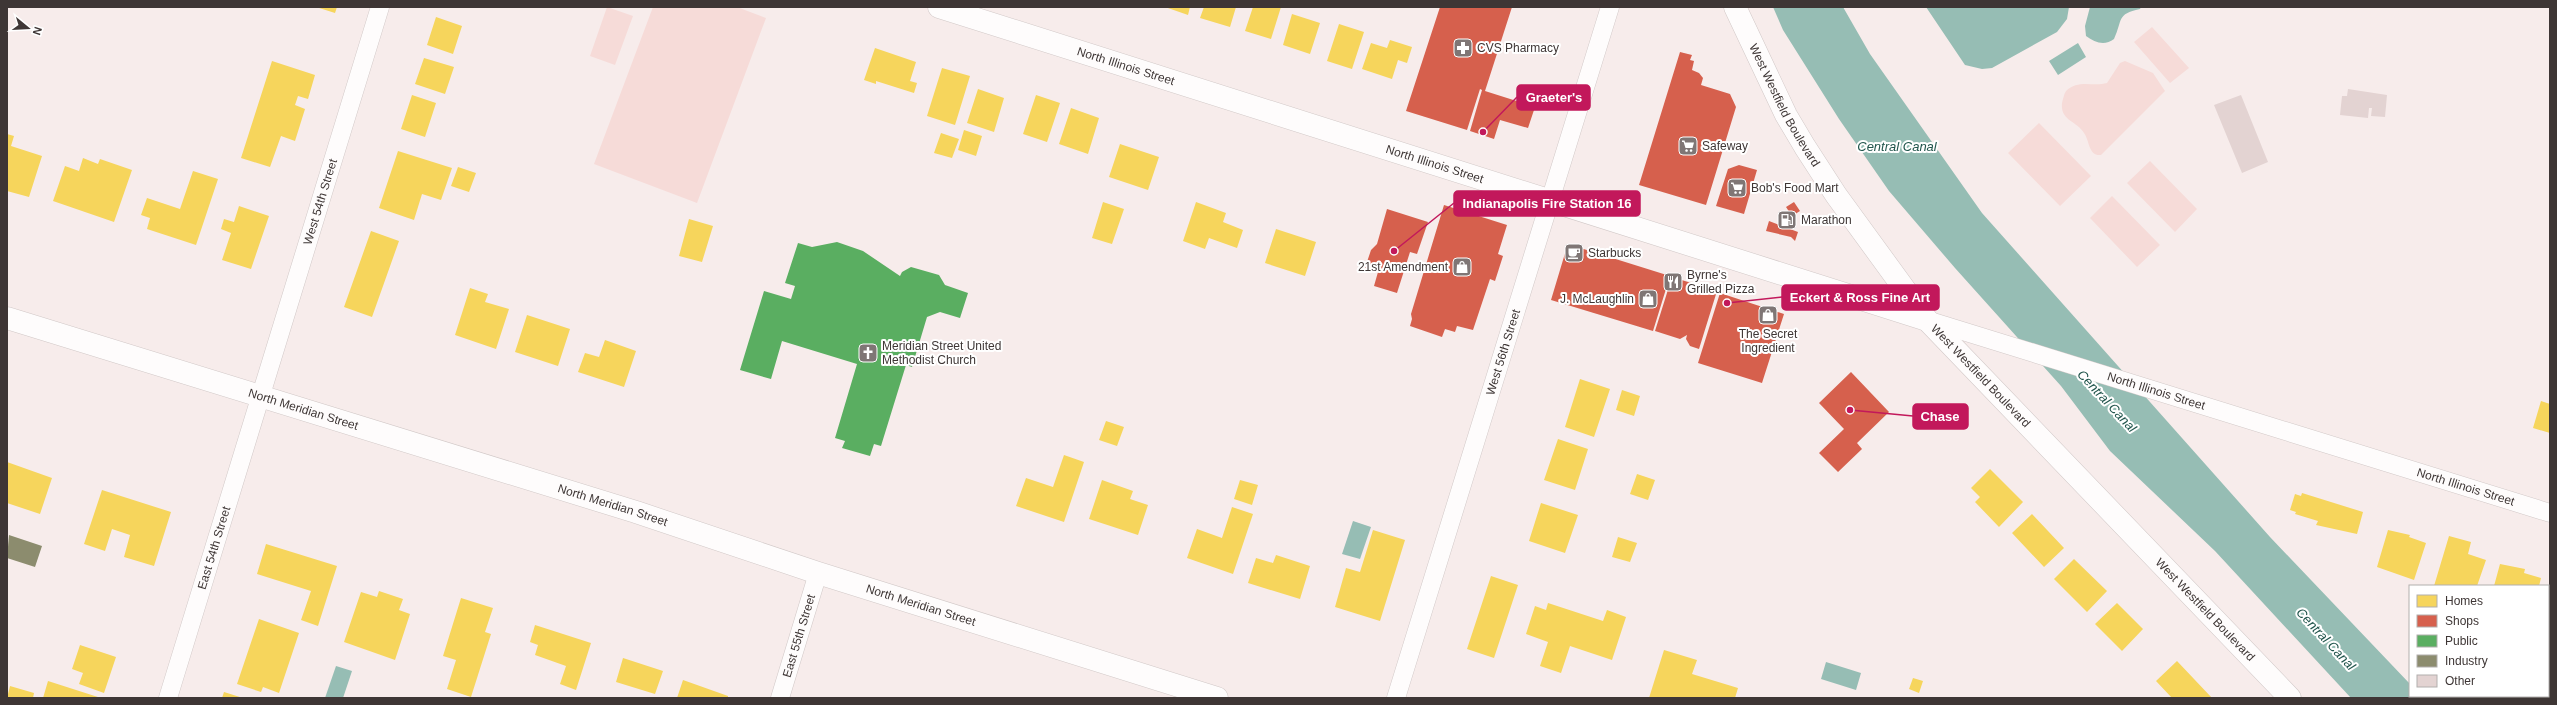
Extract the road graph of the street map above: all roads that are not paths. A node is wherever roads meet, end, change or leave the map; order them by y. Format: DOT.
graph roads {
  1 [pos="380,7"];
  2 [pos="939,7"];
  3 [pos="1610,7"];
  4 [pos="1735,7"];
  5 [pos="1551,200"];
  6 [pos="7,318"];
  7 [pos="1927,320"];
  8 [pos="260,397"];
  9 [pos="2550,513"];
  10 [pos="818,573"];
  11 [pos="2550,637"];
  12 [pos="2550,660"];
  13 [pos="168,698"];
  14 [pos="780,698"];
  15 [pos="1217,698"];
  16 [pos="1396,698"];
  17 [pos="2290,698"];
  1 -- 8 [label="street, West 54th Street"];
  2 -- 5 [label="main road, North Illinois Street"];
  3 -- 5 [label="street, West 56th Street"];
  4 -- 7 [label="main road, West Westfield Boulevard"];
  5 -- 7 [label="main road, North Illinois Street"];
  5 -- 16 [label="street, West 56th Street"];
  6 -- 8 [label="main road, North Meridian Street"];
  7 -- 9 [label="street, North Illinois Street"];
  7 -- 17 [label="main road, West Westfield Boulevard"];
  8 -- 10 [label="main road, North Meridian Street"];
  8 -- 13 [label="street, East 54th Street"];
  10 -- 14 [label="street, East 55th Street"];
  10 -- 15 [label="main road, North Meridian Street"];
  11 -- 12 [label="street"];
}
